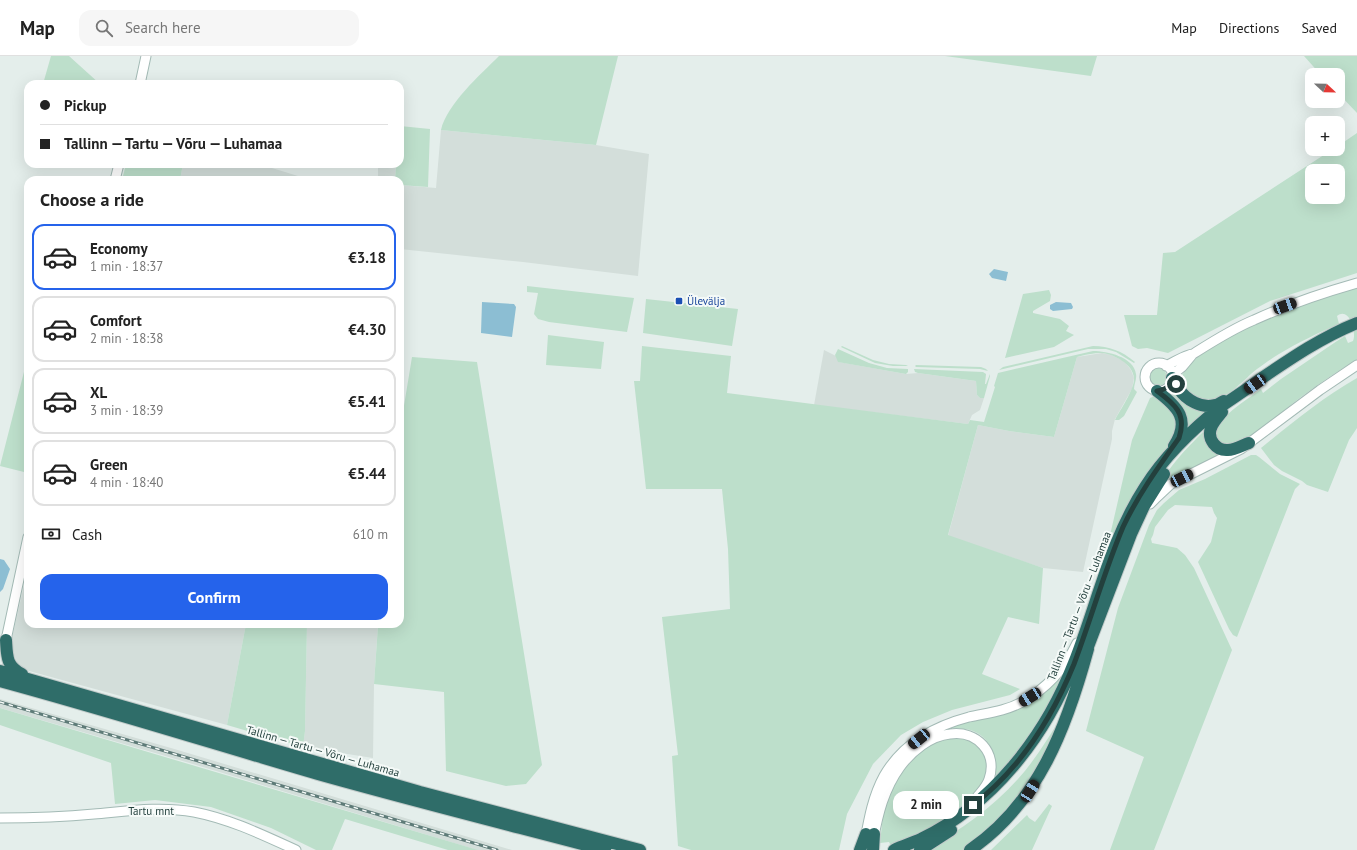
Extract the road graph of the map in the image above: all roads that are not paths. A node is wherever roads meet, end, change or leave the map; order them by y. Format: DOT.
graph roads {
  1 [pos="146,56"];
  2 [pos="141,80"];
  3 [pos="1357,283"];
  4 [pos="1357,323"];
  5 [pos="1192,354"];
  6 [pos="1357,365"];
  7 [pos="1166,366"];
  8 [pos="1172,377"];
  9 [pos="1157,391"];
  10 [pos="1245,391"];
  11 [pos="1249,443"];
  12 [pos="1158,468"];
  13 [pos="1132,534"];
  14 [pos="24,556"];
  15 [pos="1098,594"];
  16 [pos="1092,638"];
  17 [pos="6,640"];
  18 [pos="0,651"];
  19 [pos="0,671"];
  20 [pos="33,680"];
  21 [pos="0,681"];
  22 [pos="0,818"];
  23 [pos="955,819"];
  24 [pos="522,827"];
  25 [pos="870,834"];
  26 [pos="296,850"];
  27 [pos="584,850"];
  28 [pos="605,850"];
  29 [pos="640,850"];
  30 [pos="862,850"];
  31 [pos="872,850"];
  32 [pos="894,850"];
  33 [pos="920,850"];
  34 [pos="970,850"];
  1 -- 2 [label="street"];
  3 -- 5 [label="street"];
  4 -- 10 [label="highway, Tallinn — Tartu — Võru — Luhamaa"];
  5 -- 7 [label="street"];
  5 -- 8 [label="street"];
  6 -- 11 [label="street"];
  7 -- 8 [label="street"];
  7 -- 9 [label="street"];
  8 -- 9 [label="street"];
  8 -- 10 [label="highway"];
  9 -- 12 [label="highway"];
  10 -- 11 [label="highway"];
  10 -- 12 [label="highway, Tallinn — Tartu — Võru — Luhamaa"];
  10 -- 13 [label="highway, Tallinn — Tartu — Võru — Luhamaa"];
  11 -- 13 [label="street"];
  12 -- 15 [label="highway, Tallinn — Tartu — Võru — Luhamaa"];
  13 -- 16 [label="highway, Tallinn — Tartu — Võru — Luhamaa"];
  14 -- 17 [label="street"];
  15 -- 23 [label="highway, Tallinn — Tartu — Võru — Luhamaa"];
  15 -- 25 [label="street"];
  16 -- 33 [label="highway, Tallinn — Tartu — Võru — Luhamaa"];
  16 -- 34 [label="highway"];
  17 -- 18 [label="highway"];
  17 -- 20 [label="highway"];
  19 -- 20 [label="highway, Tallinn — Tartu — Võru — Luhamaa"];
  20 -- 29 [label="highway, Tallinn — Tartu — Võru — Luhamaa"];
  21 -- 24 [label="highway, Tallinn — Tartu — Võru — Luhamaa"];
  22 -- 26 [label="street, Tartu mnt"];
  23 -- 25 [label="street"];
  23 -- 32 [label="highway, Tallinn — Tartu — Võru — Luhamaa"];
  24 -- 27 [label="highway"];
  24 -- 28 [label="highway, Tallinn — Tartu — Võru — Luhamaa"];
  25 -- 30 [label="highway"];
  25 -- 31 [label="highway"];
}
